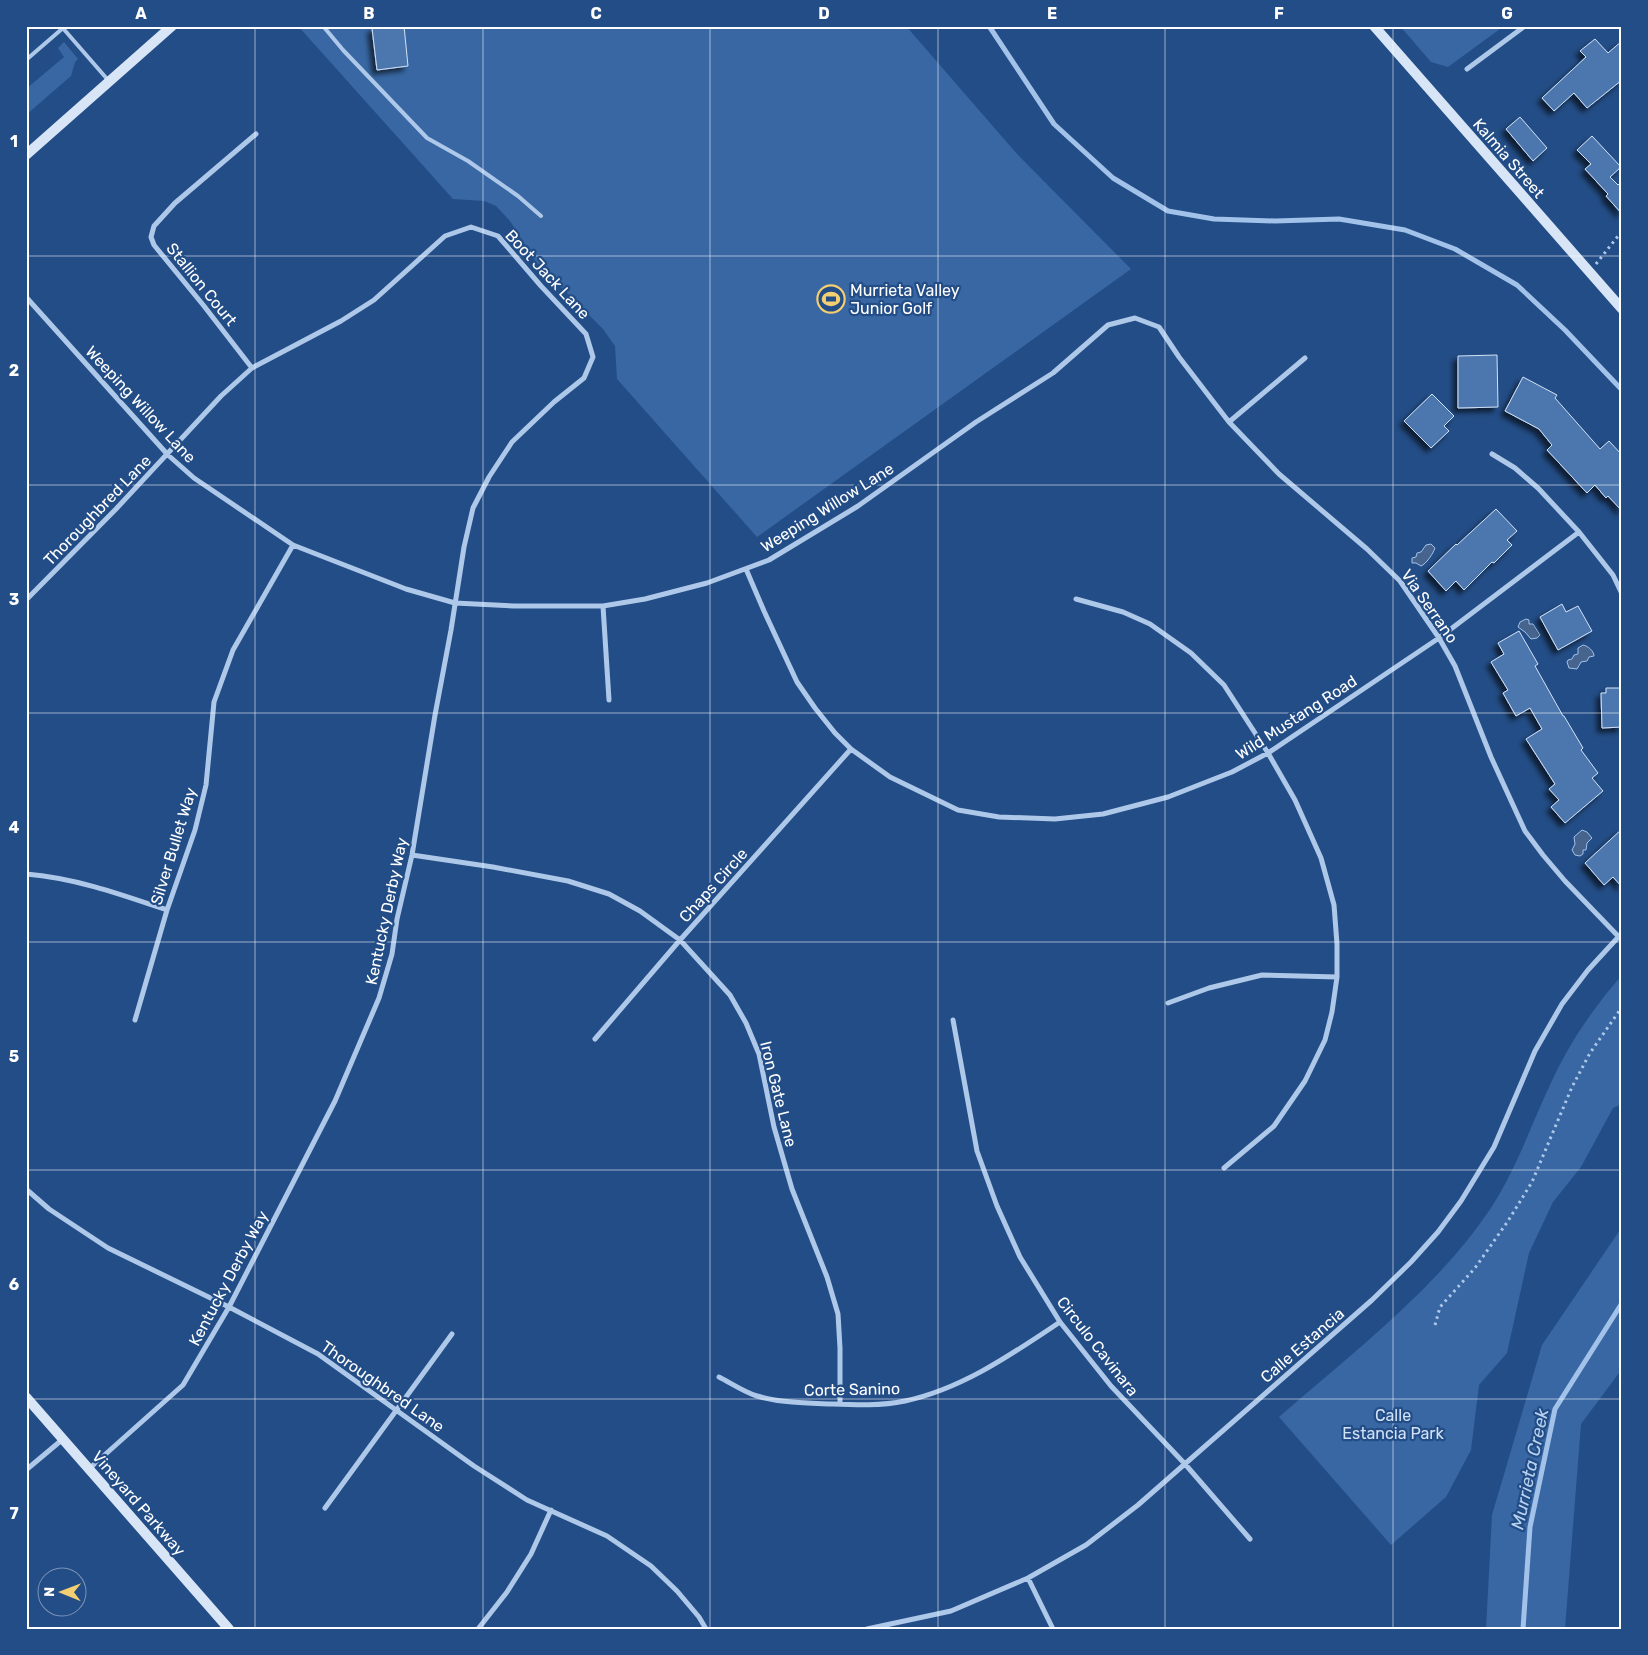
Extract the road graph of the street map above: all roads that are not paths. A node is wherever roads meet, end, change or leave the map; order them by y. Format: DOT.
graph roads {
  1 [pos="172,26"];
  2 [pos="323,26"];
  3 [pos="1374,26"];
  4 [pos="1525,26"];
  5 [pos="62,27"];
  6 [pos="26,60"];
  7 [pos="1467,69"];
  8 [pos="110,82"];
  9 [pos="256,134"];
  10 [pos="26,155"];
  11 [pos="542,216"];
  12 [pos="445,236"];
  13 [pos="26,297"];
  14 [pos="1622,309"];
  15 [pos="1108,325"];
  16 [pos="1305,358"];
  17 [pos="252,368"];
  18 [pos="584,378"];
  19 [pos="1229,422"];
  20 [pos="1492,454"];
  21 [pos="168,455"];
  22 [pos="1579,532"];
  23 [pos="293,546"];
  24 [pos="746,569"];
  25 [pos="1622,594"];
  26 [pos="1076,599"];
  27 [pos="26,600"];
  28 [pos="455,602"];
  29 [pos="603,606"];
  30 [pos="1439,638"];
  31 [pos="609,700"];
  32 [pos="851,749"];
  33 [pos="1268,753"];
  34 [pos="412,855"];
  35 [pos="26,874"];
  36 [pos="167,910"];
  37 [pos="1620,934"];
  38 [pos="680,940"];
  39 [pos="1337,977"];
  40 [pos="1168,1003"];
  41 [pos="135,1020"];
  42 [pos="953,1020"];
  43 [pos="595,1040"];
  44 [pos="1224,1168"];
  45 [pos="26,1189"];
  46 [pos="229,1307"];
  47 [pos="1060,1322"];
  48 [pos="452,1334"];
  49 [pos="719,1377"];
  50 [pos="26,1397"];
  51 [pos="840,1404"];
  52 [pos="397,1411"];
  53 [pos="63,1438"];
  54 [pos="1185,1464"];
  55 [pos="90,1468"];
  56 [pos="26,1470"];
  57 [pos="325,1508"];
  58 [pos="551,1510"];
  59 [pos="1250,1539"];
  60 [pos="1028,1578"];
  61 [pos="229,1629"];
  62 [pos="478,1629"];
  63 [pos="706,1629"];
  64 [pos="867,1629"];
  65 [pos="1054,1629"];
  1 -- 8 [label="street"];
  2 -- 11 [label="lane"];
  3 -- 14 [label="street, Kalmia Street"];
  4 -- 7 [label="street"];
  5 -- 6 [label="lane"];
  5 -- 8 [label="lane"];
  8 -- 10 [label="street"];
  9 -- 17 [label="street, Stallion Court"];
  12 -- 17 [label="street, Thoroughbred Lane"];
  12 -- 18 [label="street, Boot Jack Lane"];
  13 -- 21 [label="street, Weeping Willow Lane"];
  15 -- 19 [label="street, Via Serrano"];
  15 -- 24 [label="street, Weeping Willow Lane"];
  16 -- 19 [label="street"];
  17 -- 21 [label="street, Thoroughbred Lane"];
  18 -- 28 [label="street, Kentucky Derby Way"];
  19 -- 30 [label="street, Via Serrano"];
  20 -- 22 [label="street"];
  21 -- 23 [label="street, Weeping Willow Lane"];
  21 -- 27 [label="street, Thoroughbred Lane"];
  22 -- 25 [label="street"];
  22 -- 30 [label="street, Wild Mustang Road"];
  23 -- 28 [label="street, Weeping Willow Lane"];
  23 -- 36 [label="street, Silver Bullet Way"];
  24 -- 29 [label="street, Weeping Willow Lane"];
  24 -- 32 [label="street, Wild Mustang Road"];
  26 -- 33 [label="street"];
  28 -- 29 [label="street, Weeping Willow Lane"];
  28 -- 34 [label="street, Kentucky Derby Way"];
  29 -- 31 [label="street"];
  30 -- 33 [label="street, Wild Mustang Road"];
  30 -- 37 [label="street, Via Serrano"];
  32 -- 33 [label="street, Wild Mustang Road"];
  32 -- 38 [label="street, Chaps Circle"];
  33 -- 39 [label="street"];
  34 -- 38 [label="street, Iron Gate Lane"];
  34 -- 46 [label="street, Kentucky Derby Way"];
  35 -- 36 [label="street"];
  36 -- 41 [label="street, Silver Bullet Way"];
  37 -- 54 [label="street, Calle Estancia"];
  38 -- 43 [label="street, Chaps Circle"];
  38 -- 51 [label="street, Iron Gate Lane"];
  39 -- 40 [label="street"];
  39 -- 44 [label="street"];
  42 -- 47 [label="street, Circulo Cavinara"];
  45 -- 46 [label="street, Thoroughbred Lane"];
  46 -- 52 [label="street, Thoroughbred Lane"];
  46 -- 55 [label="street, Kentucky Derby Way"];
  47 -- 51 [label="street, Corte Sanino"];
  47 -- 54 [label="street, Circulo Cavinara"];
  48 -- 52 [label="street"];
  49 -- 51 [label="street, Corte Sanino"];
  50 -- 53 [label="street, Vineyard Parkway"];
  52 -- 57 [label="street"];
  52 -- 58 [label="street, Thoroughbred Lane"];
  53 -- 55 [label="street, Vineyard Parkway"];
  53 -- 56 [label="street"];
  54 -- 59 [label="street, Circulo Cavinara"];
  54 -- 60 [label="street, Calle Estancia"];
  55 -- 61 [label="street, Vineyard Parkway"];
  58 -- 62 [label="street"];
  58 -- 63 [label="street, Thoroughbred Lane"];
  60 -- 64 [label="street, Calle Estancia"];
  60 -- 65 [label="street"];
}
